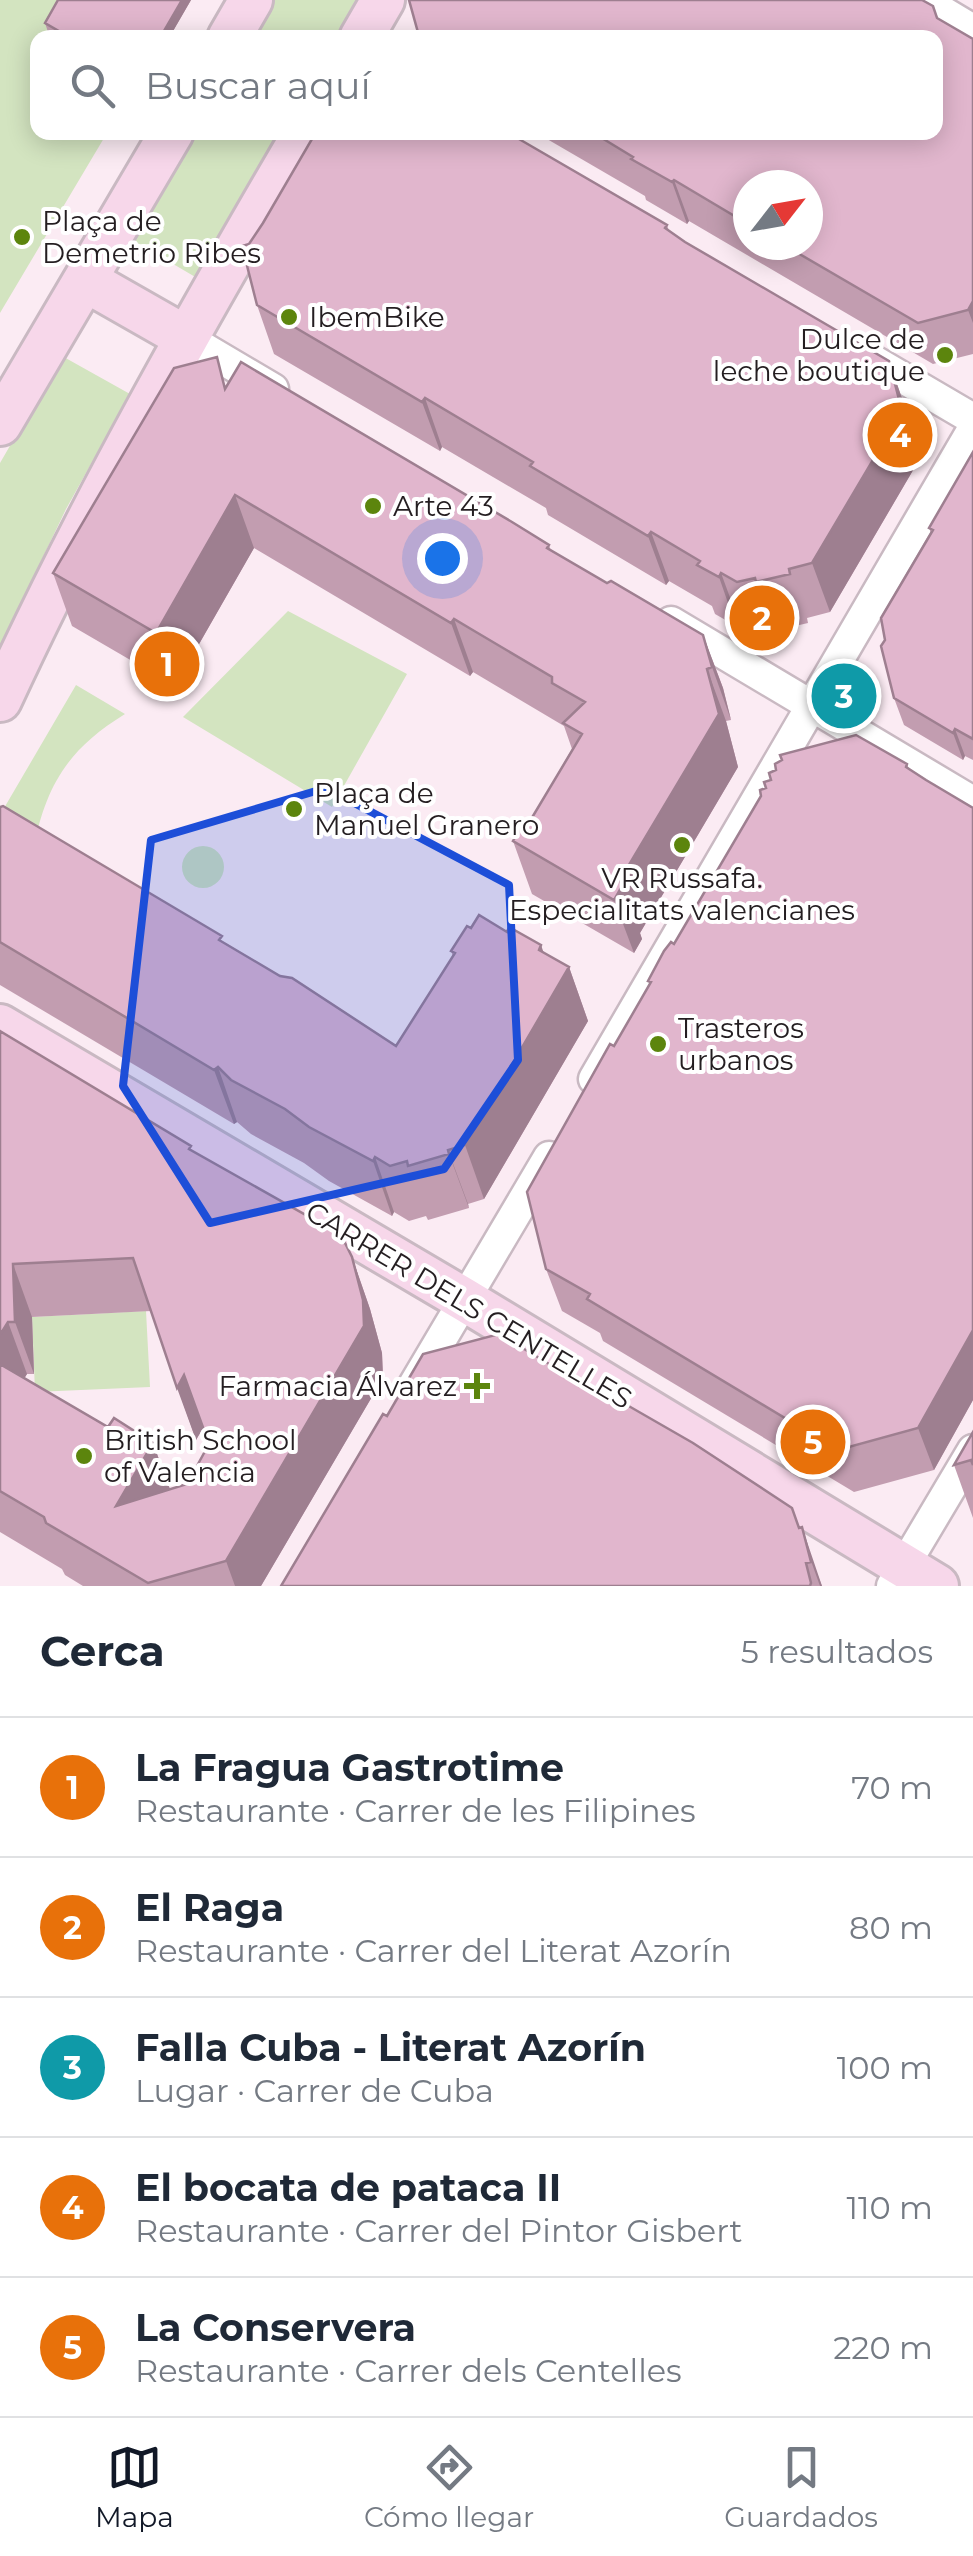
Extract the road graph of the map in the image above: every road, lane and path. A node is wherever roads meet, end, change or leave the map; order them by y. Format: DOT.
graph roads {
  1 [pos="251,0"];
  2 [pos="383,0"];
  3 [pos="922,0"];
  4 [pos="234,30"];
  5 [pos="366,30"];
  6 [pos="973,30"];
  7 [pos="167,140"];
  8 [pos="300,140"];
  9 [pos="85,280"];
  10 [pos="185,338"];
  11 [pos="834,338"];
  12 [pos="302,406"];
  13 [pos="973,419"];
  14 [pos="0,424"];
  15 [pos="973,429"];
  16 [pos="643,606"];
  17 [pos="0,700"];
  18 [pos="811,704"];
  19 [pos="973,802"];
  20 [pos="0,1026"];
  21 [pos="465,1300"];
  22 [pos="394,1418"];
  23 [pos="973,1450"];
  24 [pos="911,1580"];
  1 -- 4 [label="main road"];
  2 -- 5 [label="main road"];
  3 -- 6 [label="street"];
  7 -- 9 [label="main road"];
  8 -- 10 [label="main road"];
  9 -- 10 [label="main road"];
  9 -- 14 [label="main road"];
  10 -- 12 [label="street"];
  10 -- 17 [label="main road"];
  11 -- 13 [label="street"];
  15 -- 18 [label="street"];
  16 -- 18 [label="street"];
  18 -- 19 [label="street"];
  18 -- 21 [label="street"];
  20 -- 21 [label="main road, CARRER DELS CENTELLES"];
  21 -- 22 [label="street"];
  21 -- 24 [label="main road, CARRER DELS CENTELLES"];
  23 -- 24 [label="street"];
}
